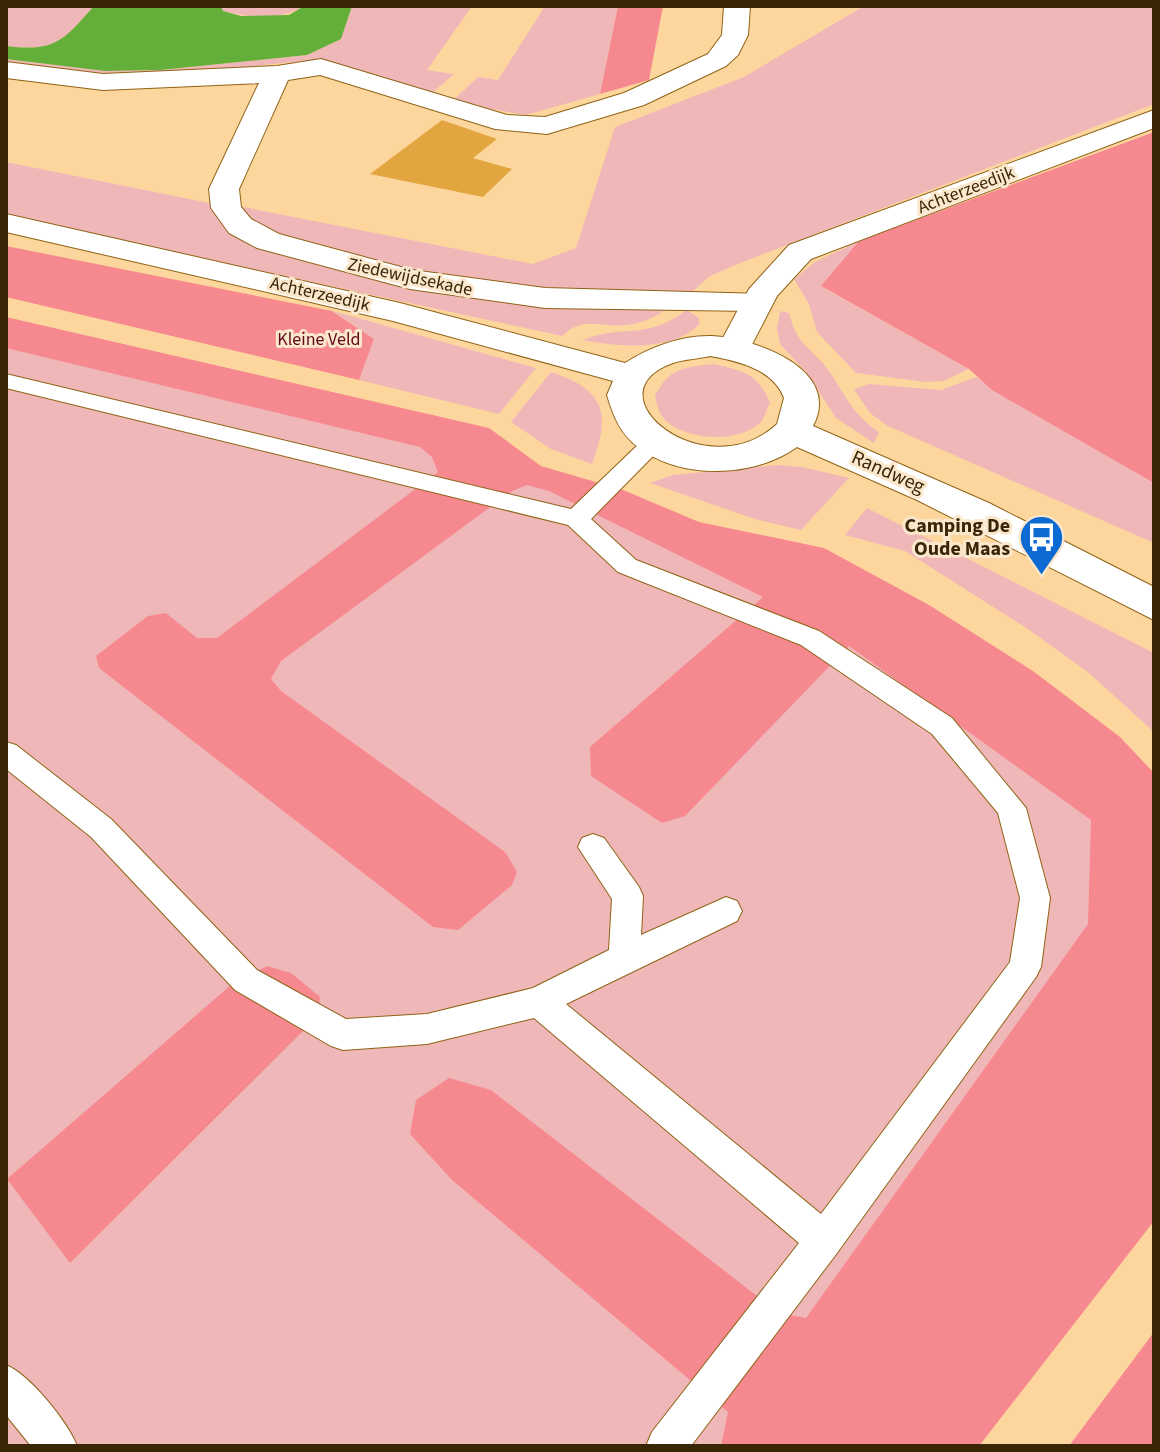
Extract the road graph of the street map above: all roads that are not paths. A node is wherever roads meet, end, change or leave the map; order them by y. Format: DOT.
graph roads {
  1 [pos="737,6"];
  2 [pos="6,70"];
  3 [pos="277,74"];
  4 [pos="1154,118"];
  5 [pos="6,223"];
  6 [pos="754,301"];
  7 [pos="734,349"];
  8 [pos="631,375"];
  9 [pos="6,381"];
  10 [pos="792,431"];
  11 [pos="653,443"];
  12 [pos="576,519"];
  13 [pos="1154,605"];
  14 [pos="6,753"];
  15 [pos="593,847"];
  16 [pos="726,911"];
  17 [pos="624,958"];
  18 [pos="539,1002"];
  19 [pos="824,1240"];
  20 [pos="6,1384"];
  21 [pos="57,1446"];
  22 [pos="666,1446"];
  1 -- 3 [label="street"];
  2 -- 3 [label="street"];
  3 -- 6 [label="street, Ziedewijdsekade"];
  4 -- 6 [label="street, Achterzeedijk"];
  5 -- 8 [label="street, Achterzeedijk"];
  6 -- 7 [label="street, Achterzeedijk"];
  7 -- 8 [label="street"];
  7 -- 10 [label="street"];
  8 -- 11 [label="street"];
  9 -- 12 [label="lane"];
  10 -- 11 [label="street"];
  10 -- 13 [label="street, Randweg"];
  11 -- 12 [label="lane"];
  12 -- 19 [label="lane"];
  14 -- 18 [label="lane"];
  15 -- 17 [label="lane"];
  16 -- 17 [label="lane"];
  17 -- 18 [label="lane"];
  18 -- 19 [label="lane"];
  19 -- 22 [label="lane"];
  20 -- 21 [label="lane"];
}
